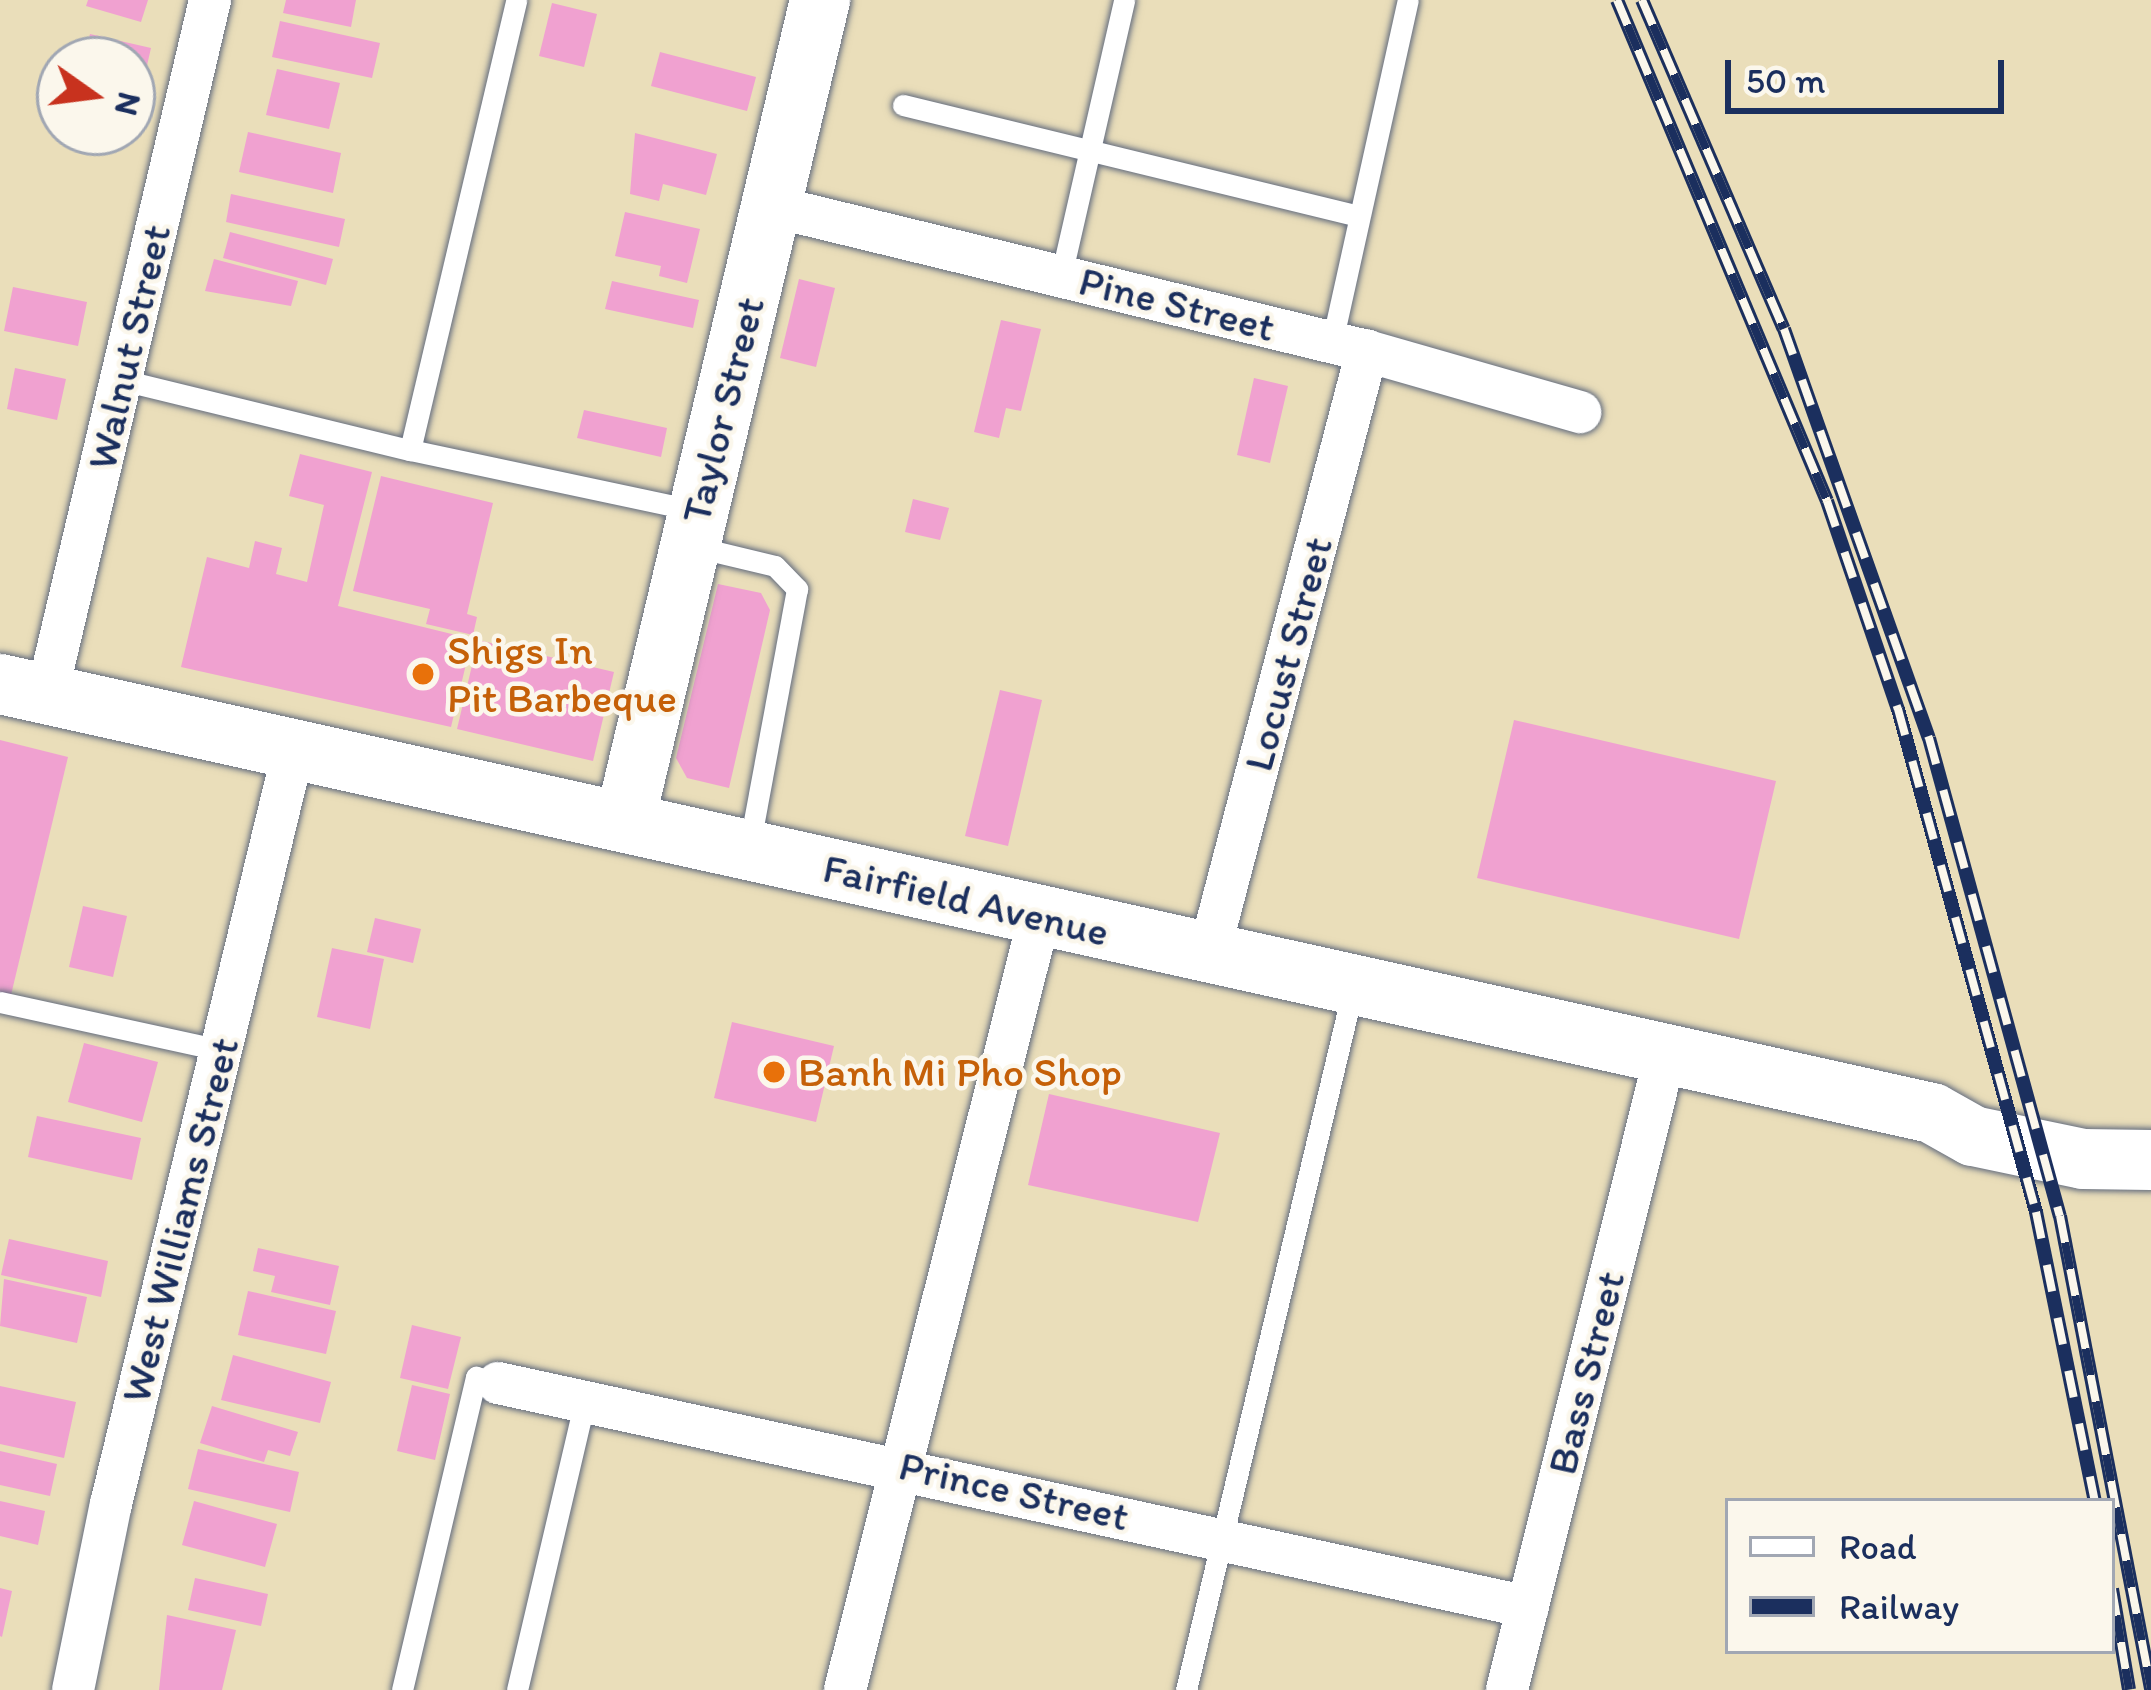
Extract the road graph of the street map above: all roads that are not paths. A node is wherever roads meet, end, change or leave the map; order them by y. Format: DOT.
graph roads {
  1 [pos="210,0"];
  2 [pos="516,0"];
  3 [pos="820,0"];
  4 [pos="1124,0"];
  5 [pos="1408,0"];
  6 [pos="903,104"];
  7 [pos="1090,150"];
  8 [pos="771,206"];
  9 [pos="1359,216"];
  10 [pos="1060,276"];
  11 [pos="1350,346"];
  12 [pos="122,380"];
  13 [pos="1580,412"];
  14 [pos="410,450"];
  15 [pos="694,528"];
  16 [pos="23,689"];
  17 [pos="293,752"];
  18 [pos="625,820"];
  19 [pos="748,849"];
  20 [pos="1039,918"];
  21 [pos="1208,957"];
  22 [pos="1353,988"];
  23 [pos="0,1003"];
  24 [pos="221,1050"];
  25 [pos="1665,1056"];
  26 [pos="2138,1158"];
  27 [pos="498,1383"];
  28 [pos="585,1400"];
  29 [pos="900,1465"];
  30 [pos="1226,1539"];
  31 [pos="1528,1607"];
  32 [pos="73,1690"];
  33 [pos="402,1690"];
  34 [pos="517,1690"];
  35 [pos="845,1690"];
  36 [pos="1186,1690"];
  37 [pos="1507,1690"];
  1 -- 12 [label="street, Walnut Street"];
  2 -- 14 [label="lane"];
  3 -- 8 [label="main road, Taylor Street"];
  4 -- 7 [label="lane"];
  5 -- 9 [label="lane"];
  6 -- 7 [label="lane"];
  7 -- 9 [label="lane"];
  7 -- 10 [label="lane"];
  8 -- 10 [label="street, Pine Street"];
  8 -- 15 [label="main road, Taylor Street"];
  9 -- 11 [label="lane"];
  10 -- 11 [label="street, Pine Street"];
  11 -- 13 [label="street, Pine Street"];
  11 -- 21 [label="street, Locust Street"];
  12 -- 14 [label="lane"];
  12 -- 16 [label="street, Walnut Street"];
  14 -- 15 [label="lane"];
  15 -- 18 [label="main road, Taylor Street"];
  15 -- 19 [label="lane"];
  16 -- 17 [label="main road, Fairfield Avenue"];
  17 -- 18 [label="main road, Fairfield Avenue"];
  17 -- 24 [label="street, West Williams Street"];
  18 -- 19 [label="main road, Fairfield Avenue"];
  19 -- 20 [label="main road, Fairfield Avenue"];
  20 -- 21 [label="main road, Fairfield Avenue"];
  20 -- 29 [label="street"];
  21 -- 22 [label="main road, Fairfield Avenue"];
  22 -- 25 [label="main road, Fairfield Avenue"];
  22 -- 30 [label="lane"];
  23 -- 24 [label="lane"];
  24 -- 32 [label="street, West Williams Street"];
  25 -- 26 [label="main road, Fairfield Avenue"];
  25 -- 31 [label="street, Bass Street"];
  27 -- 28 [label="street, Prince Street"];
  27 -- 33 [label="lane"];
  28 -- 29 [label="street, Prince Street"];
  28 -- 34 [label="lane"];
  29 -- 30 [label="street, Prince Street"];
  29 -- 35 [label="street"];
  30 -- 31 [label="street, Prince Street"];
  30 -- 36 [label="lane"];
  31 -- 37 [label="street, Bass Street"];
}
